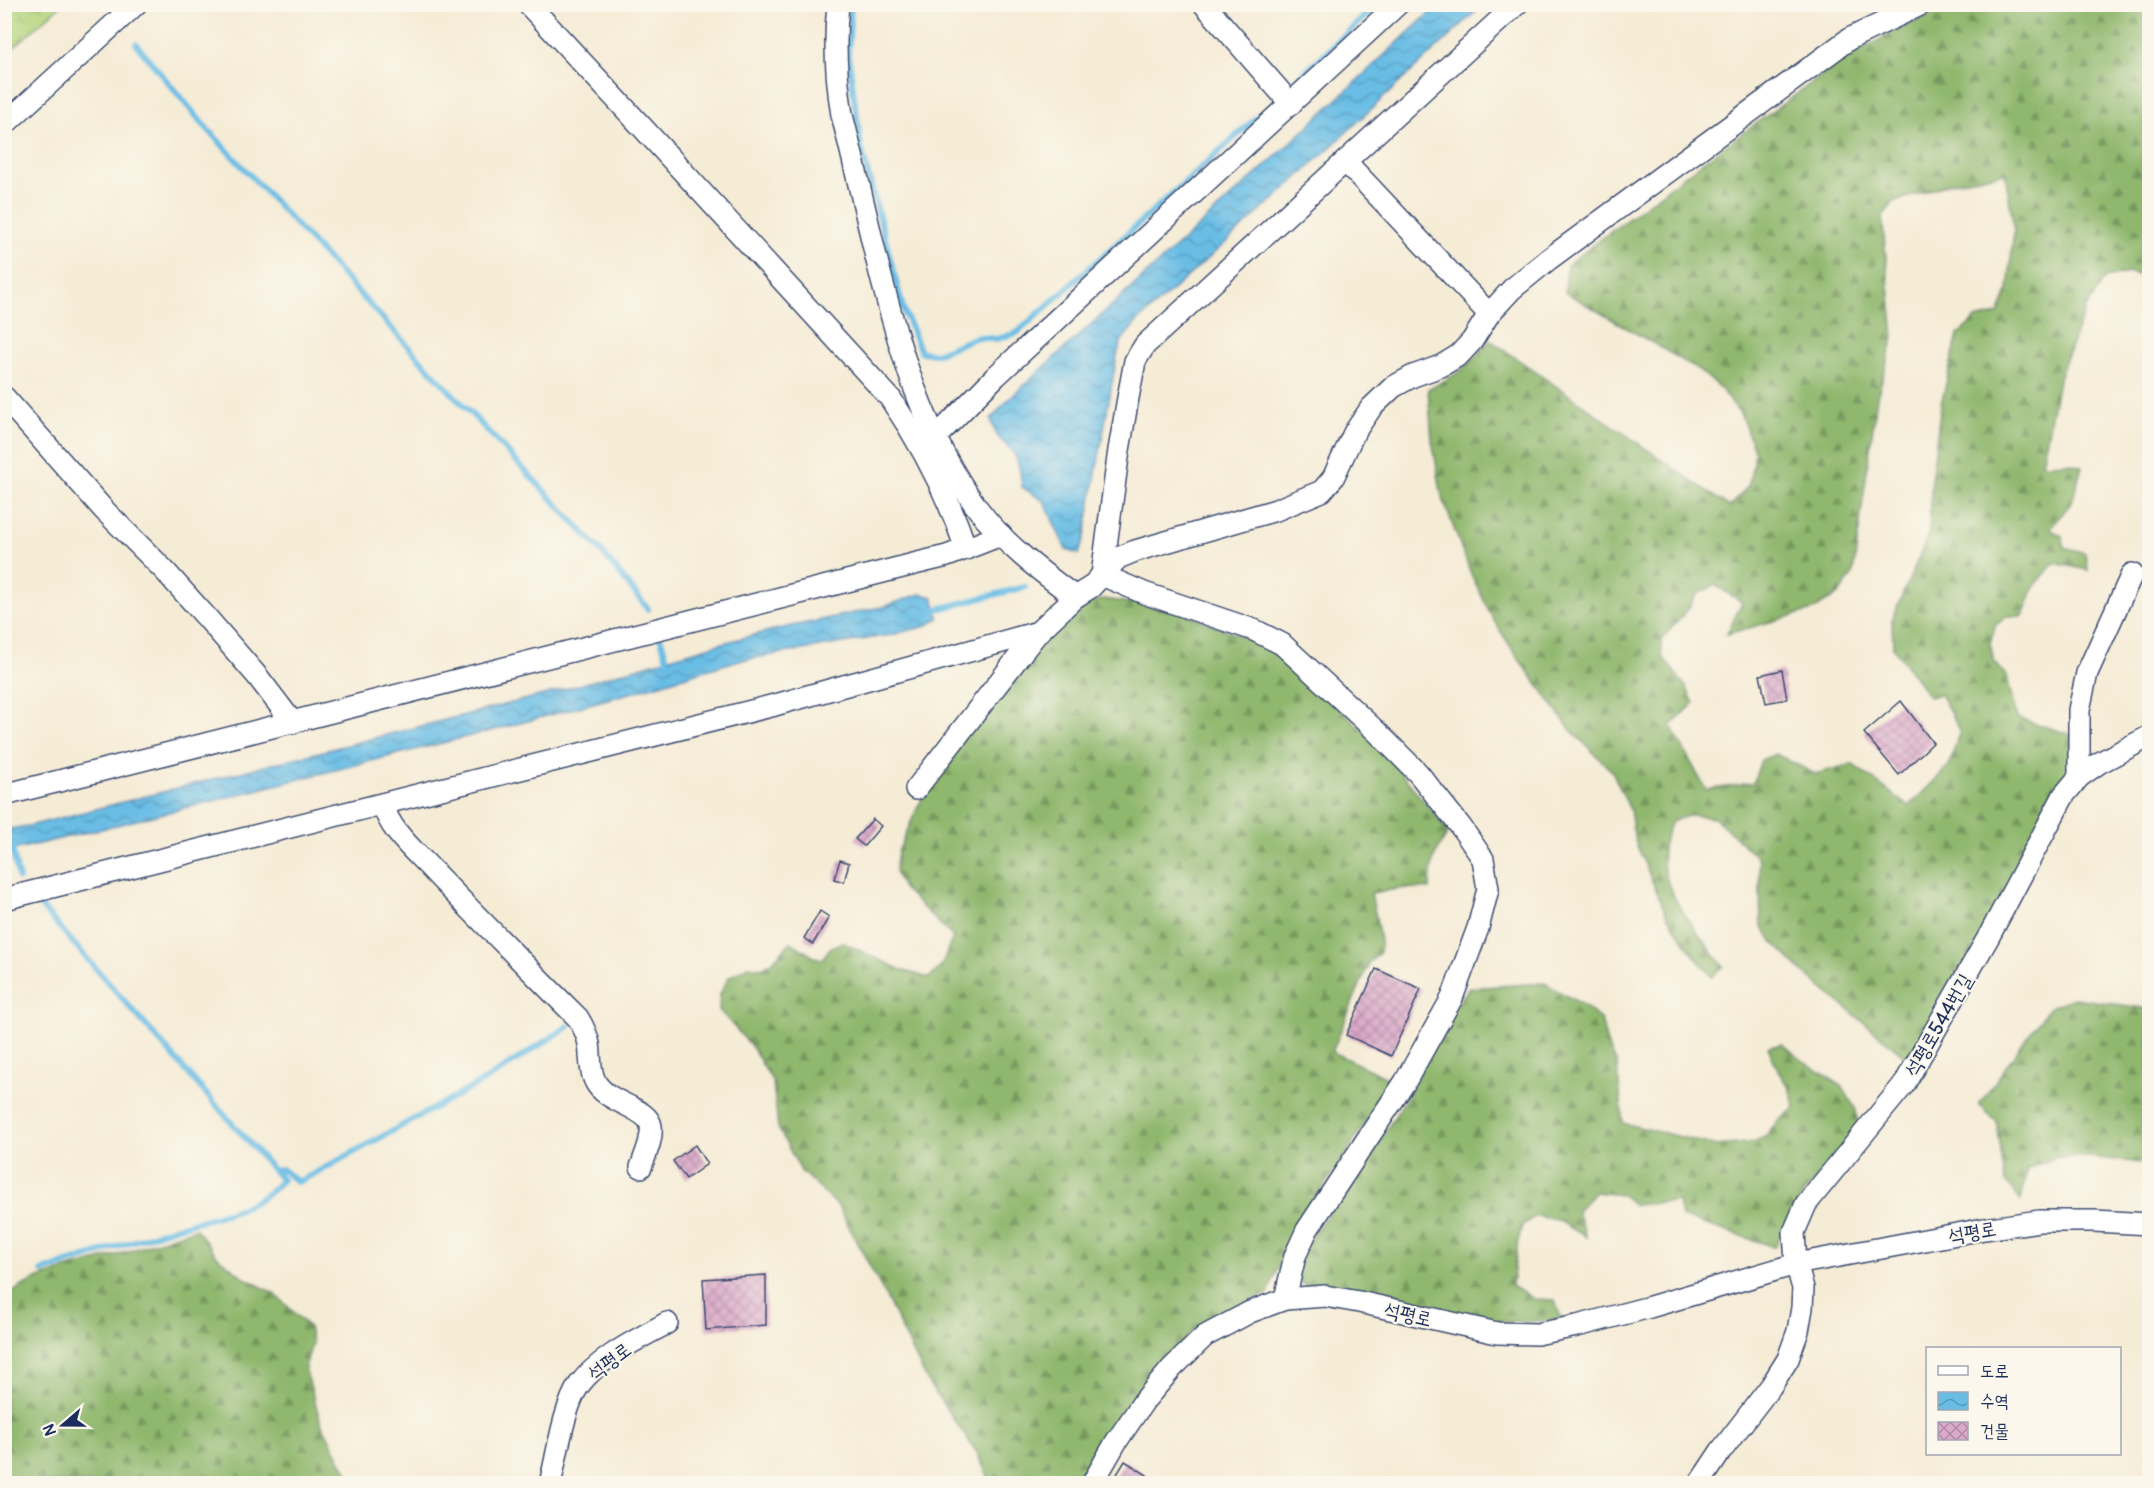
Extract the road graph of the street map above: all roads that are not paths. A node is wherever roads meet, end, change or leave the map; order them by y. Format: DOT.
graph roads {
  1 [pos="136,4"];
  2 [pos="528,4"];
  3 [pos="838,4"];
  4 [pos="1204,4"];
  5 [pos="1398,4"];
  6 [pos="1517,4"];
  7 [pos="1922,4"];
  8 [pos="1291,104"];
  9 [pos="4,125"];
  10 [pos="1346,162"];
  11 [pos="1489,314"];
  12 [pos="4,397"];
  13 [pos="936,438"];
  14 [pos="1001,535"];
  15 [pos="966,549"];
  16 [pos="2132,574"];
  17 [pos="1102,575"];
  18 [pos="1075,597"];
  19 [pos="1038,632"];
  20 [pos="293,723"];
  21 [pos="2150,736"];
  22 [pos="2079,777"];
  23 [pos="916,789"];
  24 [pos="4,795"];
  25 [pos="383,804"];
  26 [pos="4,899"];
  27 [pos="640,1167"];
  28 [pos="2150,1224"];
  29 [pos="1796,1263"];
  30 [pos="1285,1299"];
  31 [pos="667,1323"];
  32 [pos="550,1484"];
  33 [pos="1092,1484"];
  34 [pos="1699,1484"];
  1 -- 9 [label="street"];
  2 -- 15 [label="street"];
  3 -- 13 [label="street"];
  4 -- 8 [label="street"];
  5 -- 8 [label="street"];
  6 -- 10 [label="street"];
  7 -- 11 [label="street"];
  8 -- 13 [label="street"];
  10 -- 11 [label="street"];
  10 -- 17 [label="street"];
  11 -- 17 [label="street"];
  12 -- 20 [label="street"];
  13 -- 14 [label="street"];
  14 -- 15 [label="street"];
  14 -- 18 [label="street"];
  15 -- 20 [label="street"];
  16 -- 22 [label="street"];
  17 -- 18 [label="street"];
  17 -- 30 [label="street"];
  18 -- 19 [label="street"];
  19 -- 23 [label="street"];
  19 -- 25 [label="street"];
  20 -- 24 [label="street"];
  21 -- 22 [label="street, 석평로544번길"];
  22 -- 29 [label="street, 석평로544번길"];
  25 -- 26 [label="street"];
  25 -- 27 [label="street"];
  28 -- 29 [label="street, 석평로"];
  29 -- 30 [label="street, 석평로"];
  29 -- 34 [label="street"];
  30 -- 33 [label="street, 석평로"];
  31 -- 32 [label="street, 석평로"];
}
